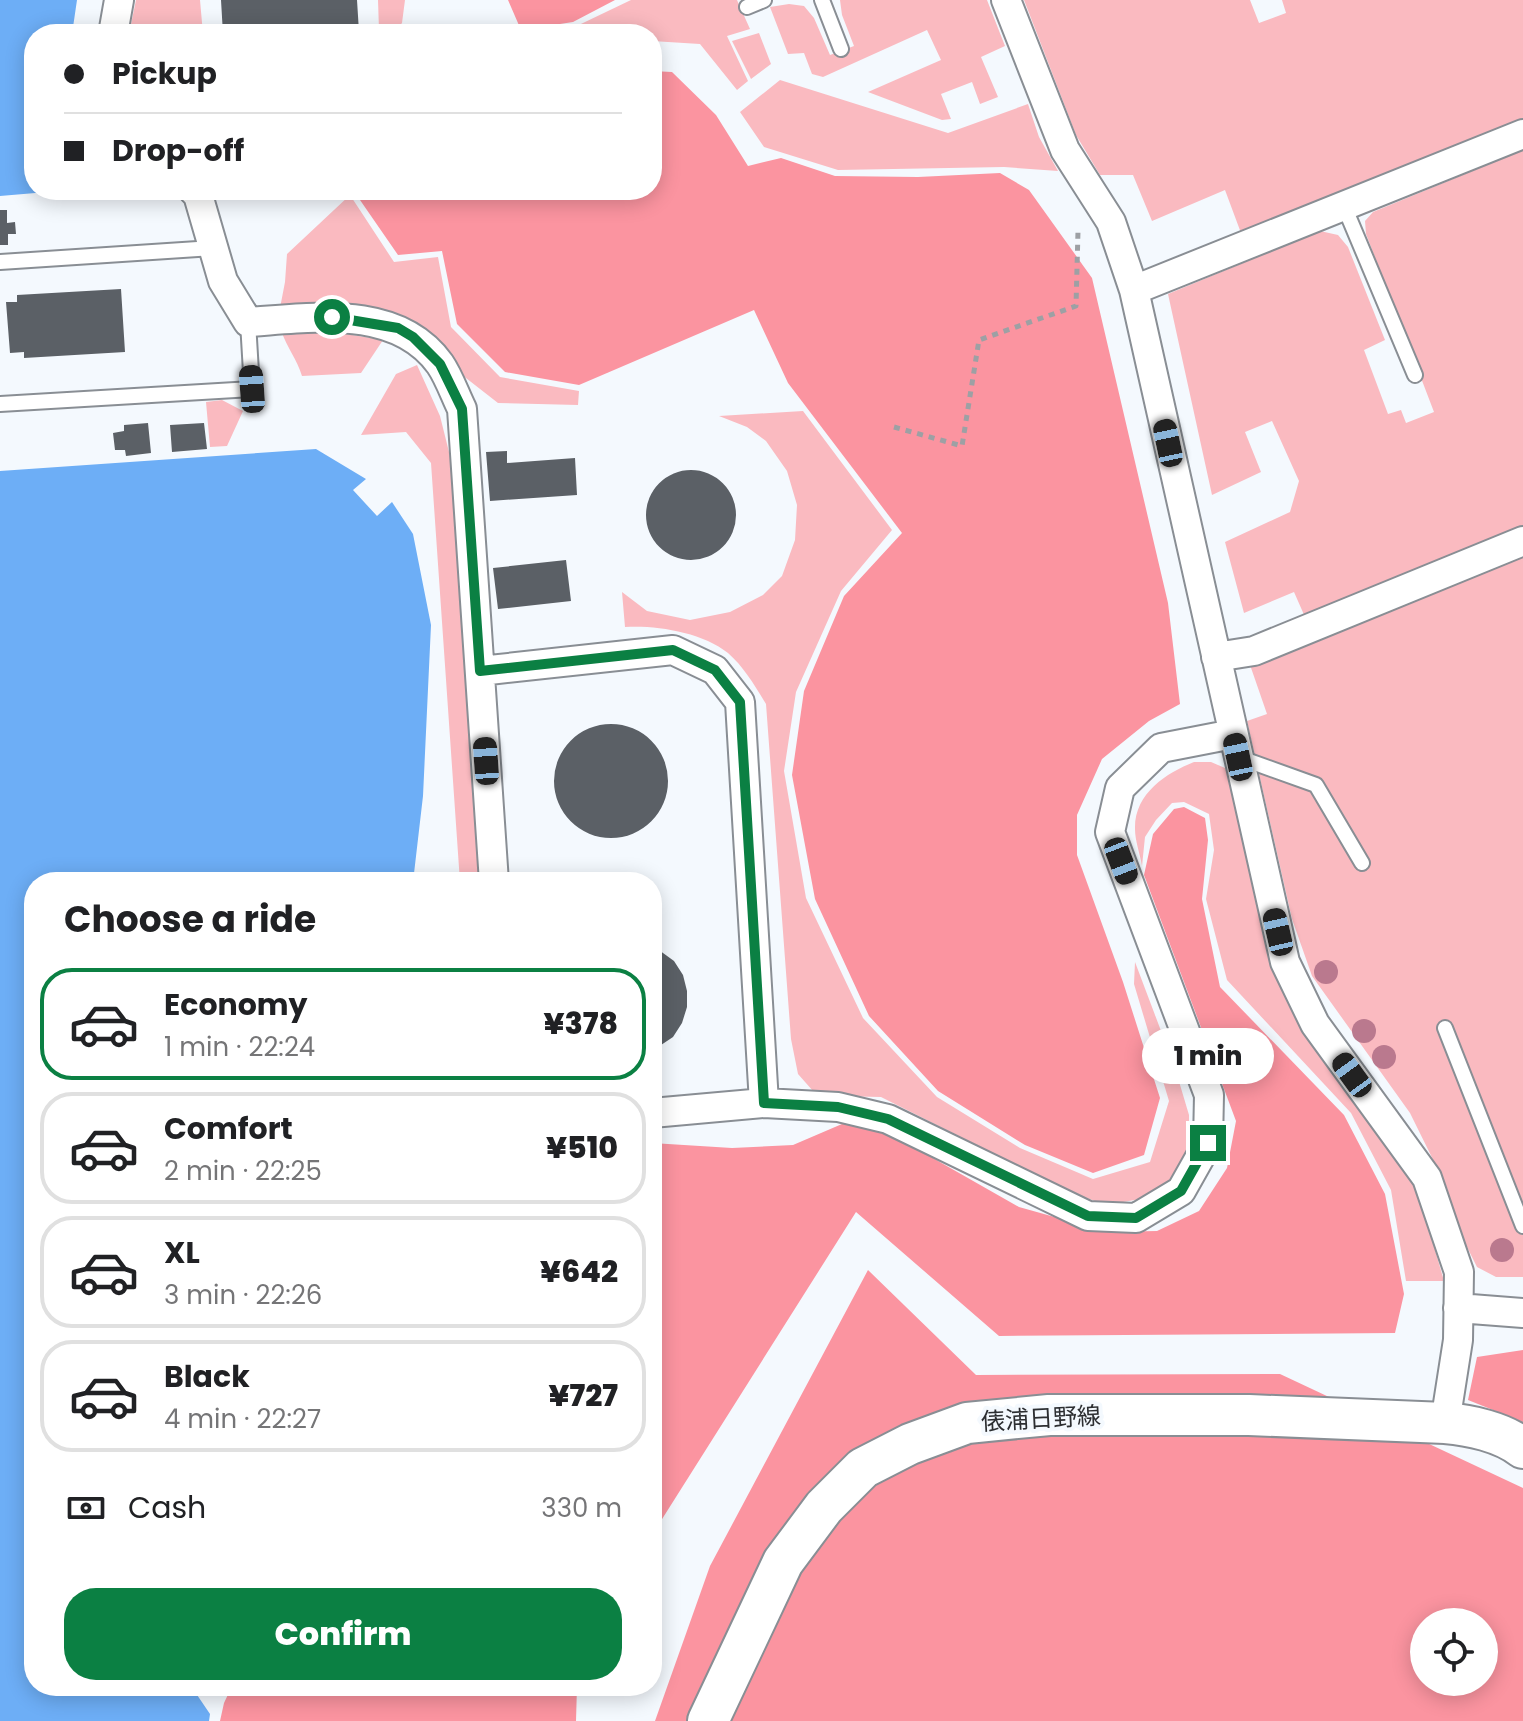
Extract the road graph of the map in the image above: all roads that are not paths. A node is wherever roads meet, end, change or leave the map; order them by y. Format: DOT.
graph roads {
  1 [pos="119,0"];
  2 [pos="764,0"];
  3 [pos="822,0"];
  4 [pos="1006,0"];
  5 [pos="747,7"];
  6 [pos="115,24"];
  7 [pos="841,49"];
  8 [pos="1523,134"];
  9 [pos="199,200"];
  10 [pos="1344,206"];
  11 [pos="213,248"];
  12 [pos="0,262"];
  13 [pos="1134,290"];
  14 [pos="248,322"];
  15 [pos="1415,375"];
  16 [pos="0,404"];
  17 [pos="1523,541"];
  18 [pos="1216,657"];
  19 [pos="480,671"];
  20 [pos="1236,746"];
  21 [pos="1362,863"];
  22 [pos="493,872"];
  23 [pos="1445,1028"];
  24 [pos="764,1103"];
  25 [pos="662,1112"];
  26 [pos="1523,1226"];
  27 [pos="1458,1308"];
  28 [pos="1523,1313"];
  29 [pos="1445,1423"];
  30 [pos="1523,1448"];
  31 [pos="708,1721"];
  1 -- 6 [label="street"];
  2 -- 5 [label="lane"];
  3 -- 7 [label="lane"];
  4 -- 13 [label="street"];
  8 -- 10 [label="street"];
  9 -- 11 [label="street"];
  10 -- 13 [label="street"];
  10 -- 15 [label="lane"];
  11 -- 12 [label="lane"];
  11 -- 14 [label="street"];
  13 -- 18 [label="street"];
  14 -- 16 [label="lane"];
  14 -- 19 [label="street"];
  17 -- 18 [label="street"];
  18 -- 20 [label="street"];
  19 -- 22 [label="street"];
  19 -- 24 [label="street"];
  20 -- 21 [label="lane"];
  20 -- 24 [label="street"];
  20 -- 27 [label="street"];
  23 -- 26 [label="lane"];
  24 -- 25 [label="street"];
  27 -- 28 [label="street"];
  27 -- 29 [label="street"];
  29 -- 30 [label="main road, 俵浦日野線"];
  29 -- 31 [label="main road, 俵浦日野線"];
}
